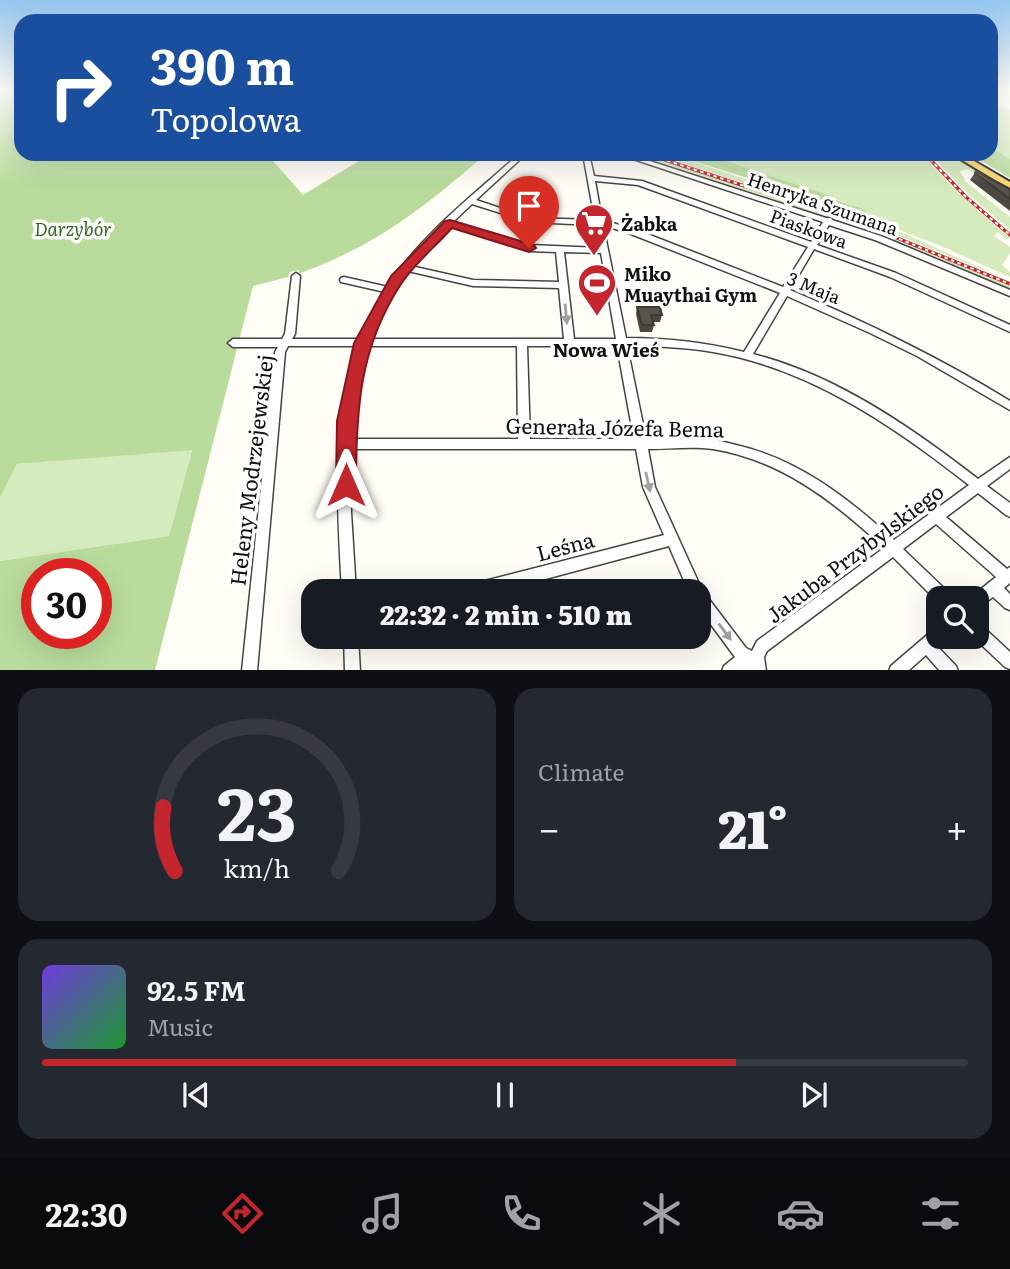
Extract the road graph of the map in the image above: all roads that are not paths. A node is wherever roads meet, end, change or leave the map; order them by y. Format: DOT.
graph roads {
  1 [pos="516,161"];
  2 [pos="587,161"];
  3 [pos="643,161"];
  4 [pos="968,161"];
  5 [pos="972,161"];
  6 [pos="590,178"];
  7 [pos="1010,185"];
  8 [pos="473,202"];
  9 [pos="828,220"];
  10 [pos="450,223"];
  11 [pos="599,223"];
  12 [pos="813,246"];
  13 [pos="560,250"];
  14 [pos="604,251"];
  15 [pos="405,268"];
  16 [pos="296,276"];
  17 [pos="344,280"];
  18 [pos="564,285"];
  19 [pos="389,290"];
  20 [pos="785,292"];
  21 [pos="1010,293"];
  22 [pos="1010,329"];
  23 [pos="569,342"];
  24 [pos="233,343"];
  25 [pos="286,343"];
  26 [pos="362,343"];
  27 [pos="522,343"];
  28 [pos="622,343"];
  29 [pos="747,355"];
  30 [pos="1010,405"];
  31 [pos="524,443"];
  32 [pos="640,443"];
  33 [pos="346,444"];
  34 [pos="1010,462"];
  35 [pos="979,485"];
  36 [pos="1010,511"];
  37 [pos="936,516"];
  38 [pos="671,539"];
  39 [pos="893,549"];
  40 [pos="1008,576"];
  41 [pos="349,579"];
  42 [pos="519,579"];
  43 [pos="690,579"];
  44 [pos="932,586"];
  45 [pos="993,588"];
  46 [pos="989,591"];
  47 [pos="1010,603"];
  48 [pos="711,612"];
  49 [pos="989,642"];
  50 [pos="926,645"];
  51 [pos="352,649"];
  52 [pos="938,649"];
  53 [pos="1010,662"];
  54 [pos="758,666"];
  55 [pos="249,670"];
  56 [pos="353,670"];
  57 [pos="729,670"];
  58 [pos="897,670"];
  59 [pos="951,670"];
  1 -- 8 [label="street"];
  2 -- 6 [label="street"];
  3 -- 9 [label="street, Henryka Szumana"];
  4 -- 7 [label="main road"];
  5 -- 7 [label="main road"];
  6 -- 11 [label="street"];
  6 -- 12 [label="street, Piaskowa"];
  8 -- 10 [label="street"];
  8 -- 11 [label="street, 3 Maja"];
  9 -- 12 [label="street"];
  9 -- 21 [label="street, Henryka Szumana"];
  10 -- 13 [label="street"];
  10 -- 15 [label="street"];
  11 -- 14 [label="street"];
  11 -- 20 [label="street, 3 Maja"];
  12 -- 20 [label="street"];
  12 -- 22 [label="street, Piaskowa"];
  13 -- 14 [label="street"];
  13 -- 18 [label="street"];
  14 -- 28 [label="street"];
  15 -- 18 [label="street"];
  15 -- 19 [label="street"];
  16 -- 25 [label="street, Heleny Modrzejewskiej"];
  17 -- 19 [label="street"];
  18 -- 23 [label="street, one-way"];
  19 -- 26 [label="street"];
  20 -- 29 [label="street"];
  20 -- 30 [label="street, 3 Maja"];
  23 -- 27 [label="street"];
  23 -- 28 [label="street"];
  24 -- 25 [label="street"];
  25 -- 26 [label="street"];
  25 -- 55 [label="street, Heleny Modrzejewskiej"];
  26 -- 27 [label="street"];
  26 -- 33 [label="street"];
  27 -- 31 [label="street"];
  28 -- 29 [label="street"];
  28 -- 32 [label="street"];
  29 -- 35 [label="street"];
  31 -- 32 [label="street, Generała Józefa Bema"];
  31 -- 33 [label="street, Generała Józefa Bema"];
  32 -- 38 [label="street, one-way"];
  32 -- 39 [label="street, Generała Józefa Bema"];
  33 -- 41 [label="street"];
  34 -- 35 [label="street, Jakuba Przybylskiego"];
  35 -- 36 [label="street"];
  35 -- 37 [label="street, Jakuba Przybylskiego"];
  37 -- 39 [label="street, Jakuba Przybylskiego"];
  37 -- 40 [label="street"];
  38 -- 42 [label="street, Leśna"];
  38 -- 43 [label="street"];
  39 -- 44 [label="street, Generała Józefa Bema"];
  39 -- 54 [label="street, Jakuba Przybylskiego"];
  40 -- 45 [label="street"];
  45 -- 46 [label="street"];
  45 -- 47 [label="street"];
  48 -- 54 [label="street, one-way"];
  49 -- 53 [label="street"];
  50 -- 58 [label="street"];
  51 -- 56 [label="street"];
  52 -- 59 [label="street"];
  54 -- 57 [label="street"];
}
